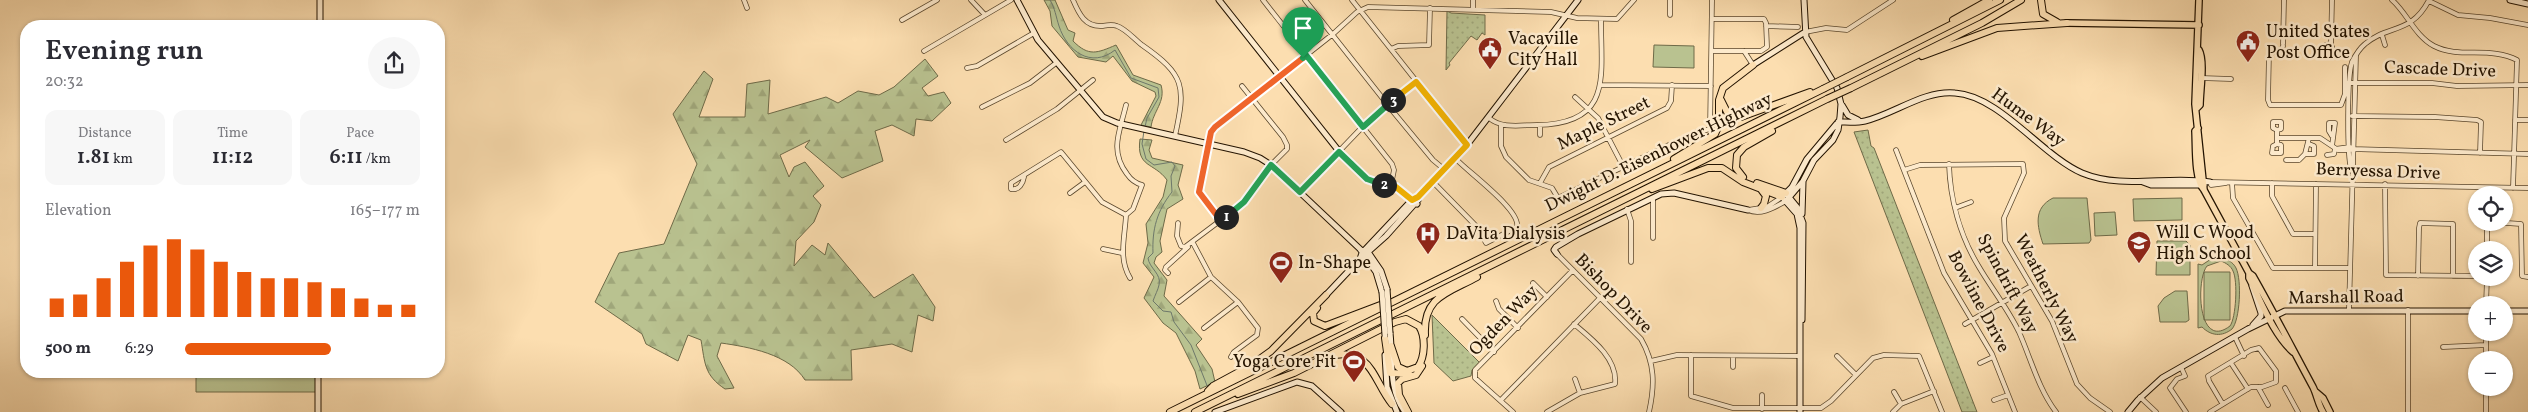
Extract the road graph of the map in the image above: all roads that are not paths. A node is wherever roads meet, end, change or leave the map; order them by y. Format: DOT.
graph roads {
  1 [pos="320,0"];
  2 [pos="744,0"];
  3 [pos="937,0"];
  4 [pos="971,0"];
  5 [pos="1011,0"];
  6 [pos="1017,0"];
  7 [pos="1073,0"];
  8 [pos="1219,0"];
  9 [pos="1263,0"];
  10 [pos="1305,0"];
  11 [pos="1352,0"];
  12 [pos="1473,0"];
  13 [pos="1634,0"];
  14 [pos="1670,0"];
  15 [pos="1712,0"];
  16 [pos="1804,0"];
  17 [pos="1893,0"];
  18 [pos="1989,0"];
  19 [pos="2000,0"];
  20 [pos="2021,0"];
  21 [pos="2042,0"];
  22 [pos="2199,0"];
  23 [pos="2284,0"];
  24 [pos="2332,0"];
  25 [pos="2392,0"];
  26 [pos="2429,0"];
  27 [pos="2510,0"];
  28 [pos="1577,1"];
  29 [pos="2528,4"];
  30 [pos="747,8"];
  31 [pos="1430,8"];
  32 [pos="1360,10"];
  33 [pos="1473,10"];
  34 [pos="985,15"];
  35 [pos="1670,15"];
  36 [pos="1566,16"];
  37 [pos="1712,18"];
  38 [pos="1600,19"];
  39 [pos="320,20"];
  40 [pos="902,20"];
  41 [pos="2411,22"];
  42 [pos="2066,23"];
  43 [pos="2199,25"];
  44 [pos="2528,25"];
  45 [pos="1766,26"];
  46 [pos="1798,27"];
  47 [pos="1805,32"];
  48 [pos="1034,33"];
  49 [pos="1332,34"];
  50 [pos="2382,35"];
  51 [pos="1924,39"];
  52 [pos="2428,42"];
  53 [pos="2331,44"];
  54 [pos="2384,45"];
  55 [pos="2424,47"];
  56 [pos="1391,50"];
  57 [pos="924,51"];
  58 [pos="1712,51"];
  59 [pos="1744,51"];
  60 [pos="1306,55"];
  61 [pos="1908,59"];
  62 [pos="1056,63"];
  63 [pos="1753,65"];
  64 [pos="2345,67"];
  65 [pos="967,68"];
  66 [pos="1279,77"];
  67 [pos="2198,78"];
  68 [pos="2231,79"];
  69 [pos="1093,80"];
  70 [pos="1416,82"];
  71 [pos="2352,82"];
  72 [pos="2345,83"];
  73 [pos="1600,85"];
  74 [pos="2528,85"];
  75 [pos="1242,86"];
  76 [pos="1672,86"];
  77 [pos="1711,86"];
  78 [pos="2515,86"];
  79 [pos="1823,89"];
  80 [pos="1079,90"];
  81 [pos="1720,96"];
  82 [pos="1575,97"];
  83 [pos="1252,98"];
  84 [pos="1388,104"];
  85 [pos="1841,104"];
  86 [pos="1126,105"];
  87 [pos="982,107"];
  88 [pos="1589,109"];
  89 [pos="2352,116"];
  90 [pos="1489,118"];
  91 [pos="2515,120"];
  92 [pos="2528,120"];
  93 [pos="1784,121"];
  94 [pos="1864,121"];
  95 [pos="1838,122"];
  96 [pos="1121,124"];
  97 [pos="1501,125"];
  98 [pos="1540,125"];
  99 [pos="1363,127"];
  100 [pos="2277,130"];
  101 [pos="1540,135"];
  102 [pos="1175,136"];
  103 [pos="2332,136"];
  104 [pos="1609,137"];
  105 [pos="2277,138"];
  106 [pos="2309,138"];
  107 [pos="1006,140"];
  108 [pos="1208,144"];
  109 [pos="2277,144"];
  110 [pos="2309,144"];
  111 [pos="1467,145"];
  112 [pos="2333,147"];
  113 [pos="2351,149"];
  114 [pos="1896,150"];
  115 [pos="1339,152"];
  116 [pos="2480,153"];
  117 [pos="2305,154"];
  118 [pos="2514,154"];
  119 [pos="2528,154"];
  120 [pos="2327,155"];
  121 [pos="1456,159"];
  122 [pos="2286,160"];
  123 [pos="1949,164"];
  124 [pos="1271,165"];
  125 [pos="1624,168"];
  126 [pos="1664,168"];
  127 [pos="1904,170"];
  128 [pos="1445,171"];
  129 [pos="1024,177"];
  130 [pos="1803,181"];
  131 [pos="1085,182"];
  132 [pos="1433,182"];
  133 [pos="1540,183"];
  134 [pos="2230,183"];
  135 [pos="2272,183"];
  136 [pos="2205,184"];
  137 [pos="2316,184"];
  138 [pos="2351,184"];
  139 [pos="2385,184"];
  140 [pos="1391,185"];
  141 [pos="1760,188"];
  142 [pos="2513,188"];
  143 [pos="2528,188"];
  144 [pos="2468,189"];
  145 [pos="1300,192"];
  146 [pos="1639,192"];
  147 [pos="1070,193"];
  148 [pos="1418,197"];
  149 [pos="1653,197"];
  150 [pos="1786,197"];
  151 [pos="1412,200"];
  152 [pos="1971,202"];
  153 [pos="1417,204"];
  154 [pos="1761,208"];
  155 [pos="1955,208"];
  156 [pos="1627,209"];
  157 [pos="1748,210"];
  158 [pos="1126,215"];
  159 [pos="1802,217"];
  160 [pos="1221,221"];
  161 [pos="1178,223"];
  162 [pos="2513,223"];
  163 [pos="2316,234"];
  164 [pos="1653,238"];
  165 [pos="1191,244"];
  166 [pos="1103,250"];
  167 [pos="1122,253"];
  168 [pos="1364,253"];
  169 [pos="1557,254"];
  170 [pos="1631,262"];
  171 [pos="1491,265"];
  172 [pos="2315,268"];
  173 [pos="2349,268"];
  174 [pos="1573,270"];
  175 [pos="1168,272"];
  176 [pos="2249,272"];
  177 [pos="2418,276"];
  178 [pos="2453,276"];
  179 [pos="2468,276"];
  180 [pos="1211,277"];
  181 [pos="2528,277"];
  182 [pos="1130,278"];
  183 [pos="1533,283"];
  184 [pos="2251,283"];
  185 [pos="2031,286"];
  186 [pos="1326,295"];
  187 [pos="1547,297"];
  188 [pos="1601,297"];
  189 [pos="1396,300"];
  190 [pos="1180,302"];
  191 [pos="1238,302"];
  192 [pos="1496,302"];
  193 [pos="2002,302"];
  194 [pos="2349,310"];
  195 [pos="2408,310"];
  196 [pos="2468,311"];
  197 [pos="2513,311"];
  198 [pos="2528,311"];
  199 [pos="2273,316"];
  200 [pos="1462,319"];
  201 [pos="1973,319"];
  202 [pos="1574,324"];
  203 [pos="1965,324"];
  204 [pos="1204,328"];
  205 [pos="1518,328"];
  206 [pos="1800,328"];
  207 [pos="2248,329"];
  208 [pos="1386,336"];
  209 [pos="2235,337"];
  210 [pos="2486,341"];
  211 [pos="2486,345"];
  212 [pos="1391,346"];
  213 [pos="2443,347"];
  214 [pos="2486,351"];
  215 [pos="1494,352"];
  216 [pos="1691,355"];
  217 [pos="1231,356"];
  218 [pos="1732,356"];
  219 [pos="1800,356"];
  220 [pos="1838,356"];
  221 [pos="2244,356"];
  222 [pos="1993,358"];
  223 [pos="1322,359"];
  224 [pos="1651,361"];
  225 [pos="1980,362"];
  226 [pos="2231,364"];
  227 [pos="1732,366"];
  228 [pos="2181,367"];
  229 [pos="1419,370"];
  230 [pos="1393,375"];
  231 [pos="1856,375"];
  232 [pos="318,378"];
  233 [pos="1575,379"];
  234 [pos="2258,387"];
  235 [pos="1214,388"];
  236 [pos="2285,388"];
  237 [pos="2248,389"];
  238 [pos="1934,391"];
  239 [pos="1894,392"];
  240 [pos="2316,392"];
  241 [pos="1580,393"];
  242 [pos="1762,395"];
  243 [pos="2008,395"];
  244 [pos="2486,396"];
  245 [pos="2140,397"];
  246 [pos="1221,399"];
  247 [pos="1501,400"];
  248 [pos="1994,400"];
  249 [pos="2222,403"];
  250 [pos="1392,404"];
  251 [pos="1901,404"];
  252 [pos="2268,405"];
  253 [pos="1762,409"];
  254 [pos="1800,410"];
  255 [pos="2213,411"];
  256 [pos="318,412"];
  257 [pos="1170,412"];
  258 [pos="1195,412"];
  259 [pos="1214,412"];
  260 [pos="1341,412"];
  261 [pos="1397,412"];
  262 [pos="1406,412"];
  263 [pos="1513,412"];
  264 [pos="1547,412"];
  265 [pos="1649,412"];
  266 [pos="1893,412"];
  267 [pos="1942,412"];
  268 [pos="2016,412"];
  269 [pos="2056,412"];
  270 [pos="2110,412"];
  271 [pos="2128,412"];
  272 [pos="2156,412"];
  273 [pos="2186,412"];
  274 [pos="2298,412"];
  275 [pos="2323,412"];
  276 [pos="2330,412"];
  277 [pos="2408,412"];
  278 [pos="2486,412"];
  1 -- 39 [label="street"];
  2 -- 30 [label="street"];
  3 -- 40 [label="street"];
  4 -- 34 [label="street"];
  5 -- 34 [label="street"];
  6 -- 48 [label="street"];
  7 -- 102 [label="street"];
  8 -- 66 [label="street"];
  9 -- 60 [label="street"];
  10 -- 49 [label="street"];
  11 -- 32 [label="street"];
  12 -- 33 [label="street"];
  13 -- 38 [label="street"];
  14 -- 35 [label="street"];
  15 -- 37 [label="street"];
  16 -- 47 [label="street"];
  17 -- 47 [label="street"];
  18 -- 51 [label="highway"];
  19 -- 51 [label="highway, Dwight D. Eisenhower Highway"];
  20 -- 61 [label="highway, Dwight D. Eisenhower Highway"];
  21 -- 42 [label="highway"];
  22 -- 43 [label="main road"];
  23 -- 72 [label="street"];
  24 -- 53 [label="street"];
  25 -- 41 [label="street"];
  26 -- 41 [label="street"];
  26 -- 44 [label="street"];
  27 -- 29 [label="street"];
  28 -- 36 [label="street"];
  31 -- 32 [label="street"];
  31 -- 33 [label="street"];
  31 -- 56 [label="street"];
  32 -- 49 [label="street"];
  32 -- 56 [label="street"];
  33 -- 36 [label="street"];
  34 -- 57 [label="street"];
  36 -- 38 [label="street"];
  36 -- 90 [label="street"];
  37 -- 45 [label="street"];
  37 -- 58 [label="street"];
  38 -- 73 [label="street"];
  41 -- 50 [label="street"];
  41 -- 52 [label="street"];
  42 -- 43 [label="main road"];
  42 -- 61 [label="highway"];
  43 -- 67 [label="main road"];
  45 -- 46 [label="street"];
  45 -- 59 [label="street"];
  47 -- 63 [label="street"];
  47 -- 85 [label="street"];
  48 -- 62 [label="street"];
  48 -- 65 [label="street"];
  49 -- 60 [label="street"];
  49 -- 84 [label="street"];
  50 -- 54 [label="street"];
  50 -- 71 [label="street"];
  51 -- 79 [label="highway, Dwight D. Eisenhower Highway, bridge"];
  52 -- 55 [label="street"];
  52 -- 78 [label="street"];
  56 -- 70 [label="street"];
  58 -- 59 [label="street"];
  58 -- 77 [label="street"];
  59 -- 63 [label="street"];
  60 -- 66 [label="street"];
  60 -- 99 [label="street"];
  61 -- 93 [label="highway, Dwight D. Eisenhower Highway, bridge"];
  62 -- 80 [label="street"];
  62 -- 87 [label="street"];
  63 -- 81 [label="highway"];
  64 -- 72 [label="street"];
  66 -- 83 [label="street"];
  66 -- 115 [label="street"];
  67 -- 68 [label="street"];
  67 -- 136 [label="main road"];
  69 -- 80 [label="street"];
  70 -- 84 [label="street"];
  70 -- 111 [label="street"];
  71 -- 72 [label="street, Cascade Drive"];
  71 -- 78 [label="street, Cascade Drive"];
  71 -- 89 [label="street"];
  73 -- 76 [label="street"];
  73 -- 88 [label="street"];
  74 -- 78 [label="street, Cascade Drive"];
  75 -- 83 [label="street"];
  76 -- 77 [label="street"];
  76 -- 104 [label="street, Maple Street"];
  77 -- 125 [label="street"];
  78 -- 91 [label="street"];
  79 -- 81 [label="highway"];
  79 -- 126 [label="highway, Dwight D. Eisenhower Highway"];
  80 -- 96 [label="street"];
  80 -- 107 [label="street"];
  81 -- 126 [label="highway"];
  82 -- 88 [label="street"];
  83 -- 108 [label="street"];
  83 -- 124 [label="street"];
  84 -- 99 [label="street"];
  84 -- 128 [label="street"];
  85 -- 94 [label="street"];
  85 -- 95 [label="street"];
  86 -- 96 [label="street"];
  88 -- 98 [label="street"];
  88 -- 104 [label="street"];
  89 -- 113 [label="street"];
  89 -- 116 [label="street"];
  90 -- 97 [label="street"];
  90 -- 111 [label="street"];
  91 -- 92 [label="street"];
  91 -- 118 [label="street"];
  93 -- 146 [label="highway, Dwight D. Eisenhower Highway"];
  93 -- 150 [label="highway"];
  94 -- 95 [label="street, Hume Way"];
  94 -- 136 [label="street, Hume Way"];
  95 -- 130 [label="street"];
  95 -- 150 [label="street"];
  96 -- 102 [label="street"];
  96 -- 158 [label="street"];
  97 -- 98 [label="street"];
  97 -- 133 [label="street"];
  98 -- 101 [label="street"];
  99 -- 115 [label="street"];
  99 -- 140 [label="street"];
  100 -- 105 [label="street"];
  102 -- 108 [label="street"];
  103 -- 112 [label="street"];
  104 -- 125 [label="street"];
  104 -- 133 [label="street, Maple Street"];
  105 -- 106 [label="street"];
  105 -- 109 [label="street"];
  106 -- 110 [label="street"];
  106 -- 112 [label="street"];
  108 -- 124 [label="street"];
  108 -- 160 [label="street"];
  110 -- 117 [label="street"];
  110 -- 117 [label="street"];
  111 -- 121 [label="street"];
  112 -- 113 [label="street"];
  112 -- 120 [label="street"];
  113 -- 116 [label="street"];
  113 -- 138 [label="street"];
  114 -- 127 [label="street, Bowline Drive"];
  115 -- 140 [label="street"];
  115 -- 145 [label="street"];
  116 -- 118 [label="street"];
  117 -- 122 [label="street"];
  118 -- 119 [label="street"];
  118 -- 142 [label="street"];
  121 -- 128 [label="street"];
  121 -- 132 [label="street"];
  123 -- 127 [label="street"];
  123 -- 155 [label="street, Spindrift Way"];
  123 -- 185 [label="street, Weatherly Way"];
  124 -- 145 [label="street"];
  124 -- 160 [label="street"];
  125 -- 133 [label="street"];
  126 -- 189 [label="highway, Dwight D. Eisenhower Highway"];
  127 -- 201 [label="street, Bowline Drive"];
  128 -- 132 [label="street"];
  129 -- 131 [label="street"];
  130 -- 150 [label="street"];
  130 -- 159 [label="street"];
  131 -- 147 [label="street"];
  131 -- 158 [label="street"];
  132 -- 148 [label="street"];
  134 -- 135 [label="street, Berryessa Drive"];
  134 -- 136 [label="street, Berryessa Drive"];
  134 -- 172 [label="street"];
  135 -- 137 [label="street, Berryessa Drive"];
  135 -- 163 [label="street"];
  136 -- 176 [label="main road"];
  137 -- 138 [label="street, Berryessa Drive"];
  137 -- 163 [label="street"];
  138 -- 139 [label="street, Berryessa Drive"];
  138 -- 173 [label="street"];
  139 -- 144 [label="street, Berryessa Drive"];
  139 -- 177 [label="street"];
  140 -- 151 [label="street"];
  141 -- 146 [label="highway"];
  141 -- 150 [label="highway"];
  141 -- 154 [label="highway"];
  142 -- 143 [label="street, Berryessa Drive"];
  145 -- 168 [label="street"];
  146 -- 171 [label="highway, Dwight D. Eisenhower Highway"];
  148 -- 151 [label="street"];
  148 -- 153 [label="street"];
  149 -- 156 [label="street"];
  149 -- 157 [label="street"];
  149 -- 164 [label="street"];
  150 -- 154 [label="street"];
  150 -- 157 [label="street"];
  150 -- 159 [label="street"];
  150 -- 206 [label="street"];
  151 -- 153 [label="street"];
  151 -- 168 [label="street"];
  152 -- 155 [label="street"];
  153 -- 168 [label="street"];
  154 -- 157 [label="street"];
  155 -- 193 [label="street, Spindrift Way"];
  156 -- 169 [label="street"];
  156 -- 170 [label="street"];
  158 -- 167 [label="street"];
  159 -- 206 [label="street"];
  160 -- 165 [label="street"];
  161 -- 165 [label="street"];
  162 -- 181 [label="street"];
  163 -- 172 [label="street"];
  165 -- 175 [label="street"];
  165 -- 180 [label="street"];
  166 -- 167 [label="street"];
  167 -- 182 [label="street"];
  168 -- 186 [label="street"];
  168 -- 208 [label="street, bridge"];
  169 -- 174 [label="street, Bishop Drive"];
  171 -- 229 [label="highway"];
  171 -- 246 [label="highway, Dwight D. Eisenhower Highway"];
  172 -- 173 [label="street"];
  173 -- 194 [label="street"];
  174 -- 187 [label="street, Ogden Way"];
  174 -- 188 [label="street, Bishop Drive"];
  176 -- 184 [label="main road"];
  176 -- 199 [label="main road"];
  177 -- 178 [label="street"];
  177 -- 178 [label="street"];
  178 -- 179 [label="street"];
  180 -- 190 [label="street"];
  180 -- 191 [label="street"];
  183 -- 187 [label="street"];
  184 -- 199 [label="main road"];
  184 -- 207 [label="street"];
  185 -- 193 [label="street"];
  185 -- 270 [label="street, Weatherly Way"];
  186 -- 189 [label="highway"];
  186 -- 235 [label="highway"];
  187 -- 205 [label="street, Ogden Way"];
  188 -- 202 [label="street"];
  188 -- 224 [label="street, Bishop Drive"];
  189 -- 235 [label="highway, Dwight D. Eisenhower Highway"];
  191 -- 204 [label="street"];
  191 -- 217 [label="street"];
  192 -- 205 [label="street"];
  193 -- 201 [label="street"];
  193 -- 269 [label="street, Spindrift Way"];
  194 -- 195 [label="street, Marshall Road"];
  194 -- 199 [label="street, Marshall Road"];
  195 -- 196 [label="street, Marshall Road"];
  195 -- 277 [label="street"];
  197 -- 198 [label="street"];
  199 -- 207 [label="street, Marshall Road"];
  199 -- 240 [label="main road"];
  200 -- 215 [label="street"];
  201 -- 203 [label="street"];
  201 -- 222 [label="street, Bowline Drive"];
  202 -- 241 [label="street"];
  202 -- 247 [label="street"];
  205 -- 215 [label="street, Ogden Way"];
  206 -- 219 [label="street"];
  207 -- 209 [label="street, Marshall Road"];
  208 -- 212 [label="street"];
  208 -- 230 [label="highway"];
  208 -- 250 [label="street"];
  209 -- 221 [label="street"];
  209 -- 228 [label="street, Marshall Road"];
  210 -- 211 [label="street"];
  211 -- 213 [label="street"];
  211 -- 214 [label="street"];
  212 -- 223 [label="highway"];
  212 -- 230 [label="street"];
  215 -- 247 [label="street, Ogden Way"];
  216 -- 218 [label="street"];
  216 -- 224 [label="street"];
  216 -- 253 [label="street"];
  218 -- 219 [label="street"];
  218 -- 227 [label="street"];
  219 -- 254 [label="street"];
  220 -- 231 [label="street"];
  221 -- 226 [label="street"];
  221 -- 234 [label="street"];
  222 -- 225 [label="street"];
  222 -- 243 [label="street, Bowline Drive"];
  223 -- 246 [label="highway"];
  223 -- 250 [label="highway"];
  224 -- 265 [label="street, Bishop Drive"];
  226 -- 237 [label="street"];
  226 -- 249 [label="street"];
  228 -- 245 [label="street, Marshall Road"];
  228 -- 273 [label="street"];
  229 -- 230 [label="highway"];
  229 -- 262 [label="highway"];
  230 -- 262 [label="street"];
  231 -- 238 [label="street"];
  231 -- 254 [label="street"];
  232 -- 256 [label="street"];
  233 -- 241 [label="street"];
  234 -- 237 [label="street"];
  234 -- 252 [label="street"];
  235 -- 257 [label="highway"];
  236 -- 274 [label="street"];
  237 -- 249 [label="street"];
  238 -- 251 [label="street"];
  238 -- 267 [label="street"];
  239 -- 251 [label="street"];
  240 -- 275 [label="main road"];
  240 -- 276 [label="main road"];
  241 -- 264 [label="street"];
  242 -- 253 [label="street"];
  243 -- 248 [label="street"];
  243 -- 268 [label="street, Bowline Drive"];
  244 -- 278 [label="street"];
  245 -- 271 [label="street, Marshall Road"];
  245 -- 272 [label="street"];
  246 -- 258 [label="highway, Dwight D. Eisenhower Highway"];
  247 -- 263 [label="street, Ogden Way"];
  249 -- 255 [label="street"];
  250 -- 261 [label="street"];
  251 -- 266 [label="street"];
  253 -- 254 [label="street"];
  259 -- 260 [label="street"];
}
